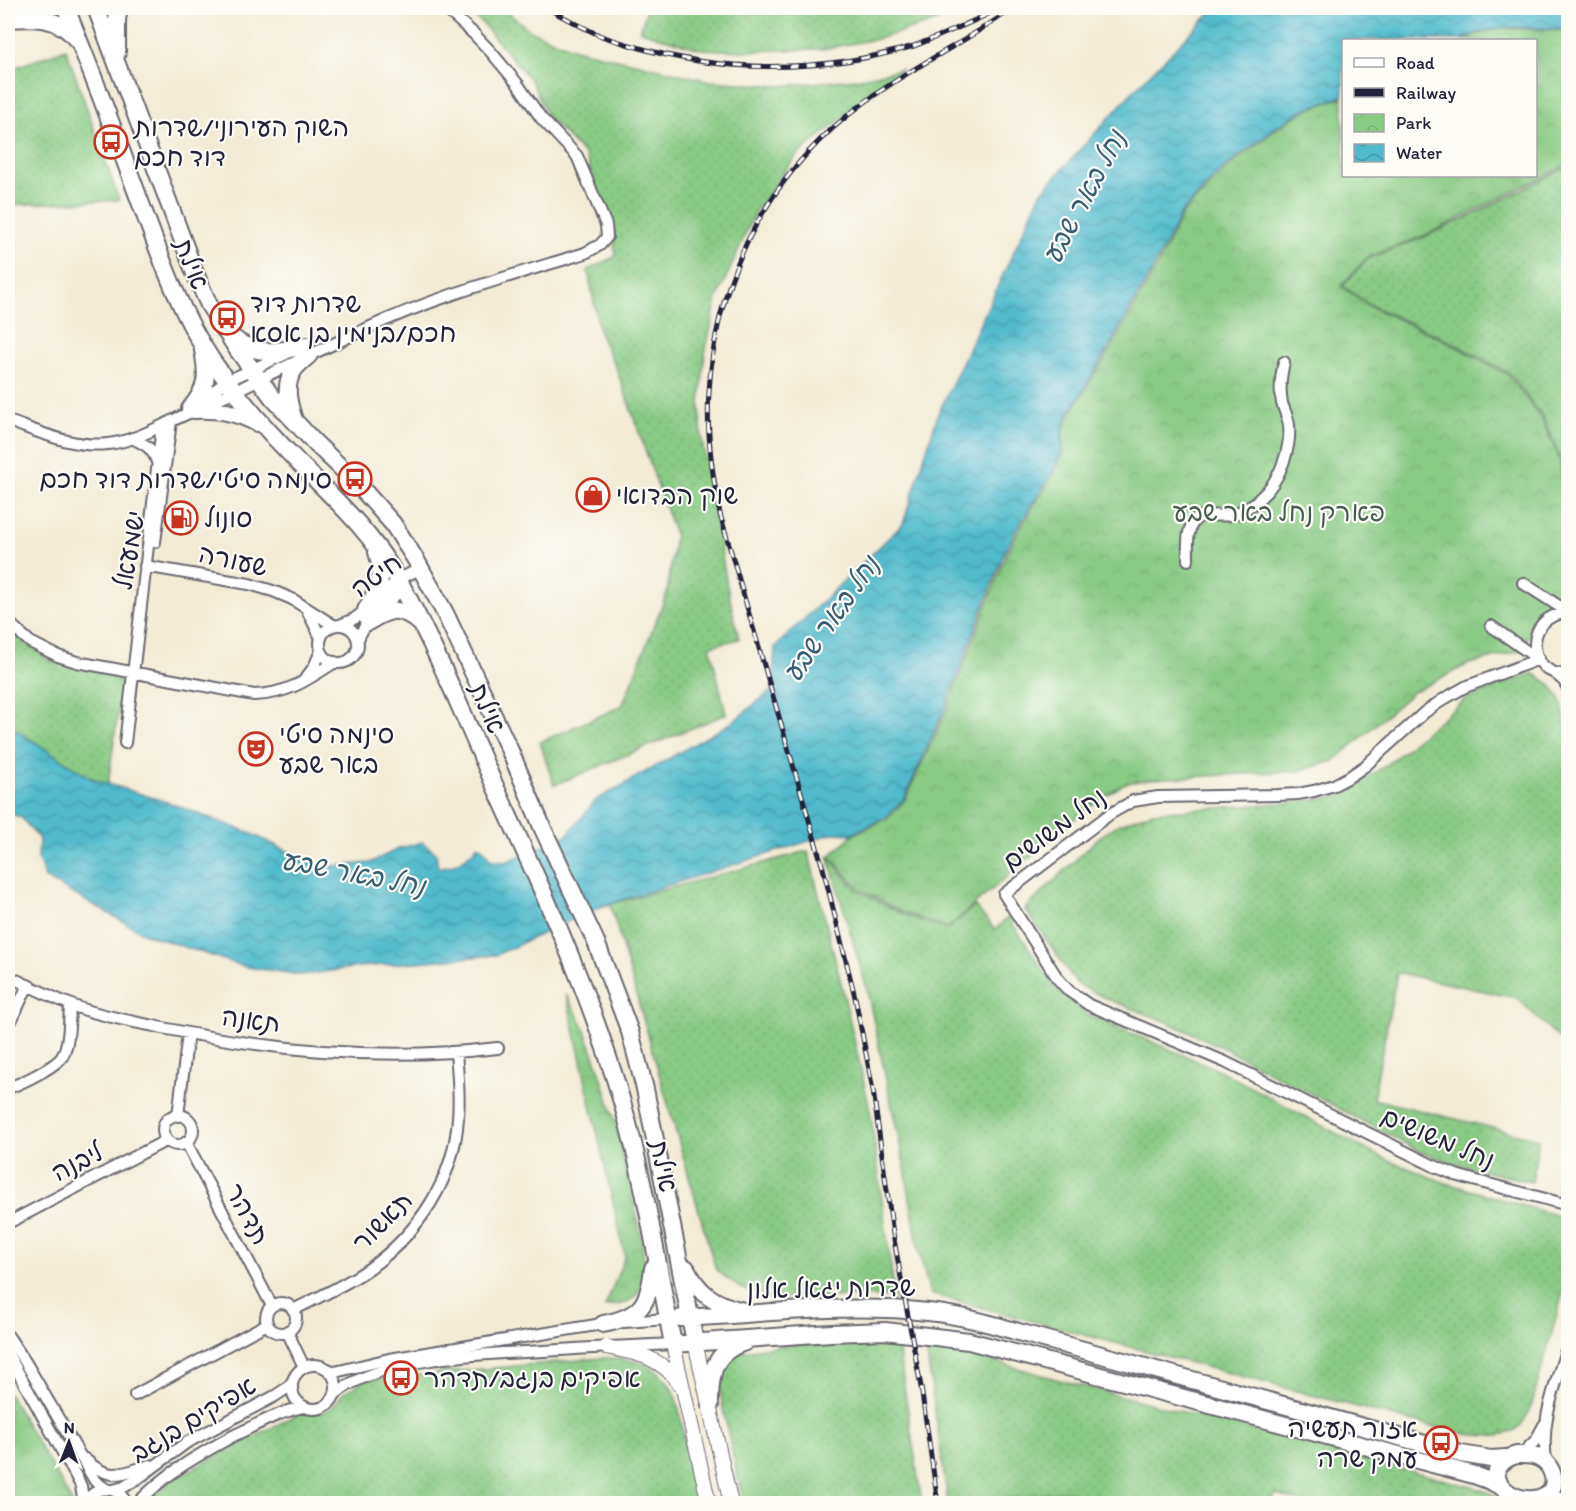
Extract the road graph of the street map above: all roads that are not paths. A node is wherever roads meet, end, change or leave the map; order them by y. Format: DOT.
graph roads {
  1 [pos="38,8"];
  2 [pos="66,8"];
  3 [pos="96,8"];
  4 [pos="119,8"];
  5 [pos="445,8"];
  6 [pos="8,19"];
  7 [pos="85,53"];
  8 [pos="117,63"];
  9 [pos="225,330"];
  10 [pos="201,344"];
  11 [pos="307,350"];
  12 [pos="1284,362"];
  13 [pos="254,374"];
  14 [pos="231,386"];
  15 [pos="179,416"];
  16 [pos="8,421"];
  17 [pos="294,421"];
  18 [pos="264,426"];
  19 [pos="132,438"];
  20 [pos="158,463"];
  21 [pos="372,540"];
  22 [pos="1188,560"];
  23 [pos="149,566"];
  24 [pos="422,568"];
  25 [pos="1524,583"];
  26 [pos="401,584"];
  27 [pos="307,610"];
  28 [pos="1569,613"];
  29 [pos="367,616"];
  30 [pos="8,622"];
  31 [pos="421,624"];
  32 [pos="337,625"];
  33 [pos="1491,626"];
  34 [pos="321,638"];
  35 [pos="358,639"];
  36 [pos="321,651"];
  37 [pos="1539,659"];
  38 [pos="335,662"];
  39 [pos="133,673"];
  40 [pos="1555,673"];
  41 [pos="1569,674"];
  42 [pos="296,687"];
  43 [pos="1569,688"];
  44 [pos="125,743"];
  45 [pos="8,976"];
  46 [pos="28,985"];
  47 [pos="70,1004"];
  48 [pos="8,1022"];
  49 [pos="188,1033"];
  50 [pos="498,1048"];
  51 [pos="456,1053"];
  52 [pos="8,1088"];
  53 [pos="178,1116"];
  54 [pos="167,1140"];
  55 [pos="186,1142"];
  56 [pos="1569,1205"];
  57 [pos="8,1223"];
  58 [pos="653,1240"];
  59 [pos="679,1254"];
  60 [pos="272,1306"];
  61 [pos="292,1310"];
  62 [pos="757,1314"];
  63 [pos="691,1318"];
  64 [pos="668,1319"];
  65 [pos="267,1324"];
  66 [pos="603,1324"];
  67 [pos="287,1331"];
  68 [pos="8,1336"];
  69 [pos="757,1338"];
  70 [pos="695,1342"];
  71 [pos="673,1344"];
  72 [pos="1569,1344"];
  73 [pos="606,1347"];
  74 [pos="8,1357"];
  75 [pos="304,1367"];
  76 [pos="323,1367"];
  77 [pos="292,1382"];
  78 [pos="684,1391"];
  79 [pos="335,1394"];
  80 [pos="135,1395"];
  81 [pos="710,1405"];
  82 [pos="303,1407"];
  83 [pos="1546,1419"];
  84 [pos="74,1448"];
  85 [pos="1513,1457"];
  86 [pos="156,1464"];
  87 [pos="1549,1468"];
  88 [pos="1569,1481"];
  89 [pos="1500,1486"];
  90 [pos="110,1489"];
  91 [pos="1541,1498"];
  92 [pos="1569,1501"];
  93 [pos="84,1503"];
  94 [pos="127,1503"];
  95 [pos="136,1503"];
  96 [pos="709,1503"];
  97 [pos="731,1503"];
  1 -- 6 [label="main road"];
  2 -- 7 [label="highway, אילת"];
  3 -- 8 [label="highway, אילת"];
  4 -- 8 [label="highway"];
  5 -- 11 [label="street"];
  6 -- 7 [label="highway"];
  7 -- 10 [label="highway, אילת"];
  8 -- 9 [label="highway, אילת"];
  9 -- 11 [label="highway"];
  9 -- 13 [label="highway, אילת"];
  10 -- 14 [label="highway, אילת"];
  10 -- 15 [label="highway"];
  11 -- 13 [label="street"];
  11 -- 17 [label="highway"];
  12 -- 22 [label="street"];
  13 -- 14 [label="street"];
  13 -- 17 [label="highway, אילת"];
  14 -- 15 [label="street"];
  14 -- 18 [label="highway, אילת"];
  15 -- 18 [label="highway"];
  15 -- 19 [label="street"];
  15 -- 20 [label="street, ישמעאל"];
  15 -- 23 [label="street, ישמעאל"];
  16 -- 19 [label="street"];
  17 -- 24 [label="highway, אילת"];
  18 -- 21 [label="highway, אילת"];
  19 -- 20 [label="street"];
  20 -- 23 [label="street, ישמעאל"];
  21 -- 26 [label="highway, אילת"];
  21 -- 29 [label="highway"];
  23 -- 27 [label="street, שעורה"];
  23 -- 39 [label="street, ישמעאל"];
  24 -- 26 [label="street, חיטה"];
  24 -- 59 [label="highway, אילת"];
  25 -- 28 [label="street"];
  26 -- 29 [label="street, חיטה"];
  26 -- 31 [label="highway, אילת"];
  27 -- 32 [label="street, שעורה"];
  27 -- 34 [label="street"];
  28 -- 37 [label="street"];
  29 -- 31 [label="highway"];
  29 -- 32 [label="street, חיטה"];
  29 -- 35 [label="street, חיטה"];
  30 -- 39 [label="street"];
  31 -- 58 [label="highway, אילת"];
  32 -- 34 [label="street, חיטה"];
  32 -- 35 [label="street, חיטה"];
  33 -- 37 [label="street"];
  34 -- 36 [label="street"];
  35 -- 38 [label="street, חיטה"];
  36 -- 38 [label="street"];
  36 -- 42 [label="street"];
  37 -- 40 [label="street"];
  37 -- 56 [label="street, נחל משושים"];
  38 -- 42 [label="street, חיטה"];
  39 -- 42 [label="street, חיטה"];
  39 -- 44 [label="street, ישמעאל"];
  40 -- 41 [label="street"];
  40 -- 43 [label="street"];
  45 -- 46 [label="street, תאנה"];
  46 -- 47 [label="street, תאנה"];
  46 -- 48 [label="street"];
  47 -- 49 [label="street, תאנה"];
  47 -- 52 [label="street"];
  49 -- 51 [label="street, תאנה"];
  49 -- 53 [label="street"];
  50 -- 51 [label="street, תאנה"];
  51 -- 61 [label="street, תאשור"];
  53 -- 54 [label="street"];
  53 -- 55 [label="street"];
  54 -- 55 [label="street"];
  54 -- 57 [label="street, ליבנה"];
  55 -- 60 [label="street, תדהר"];
  58 -- 64 [label="highway, אילת"];
  58 -- 66 [label="highway"];
  59 -- 62 [label="highway"];
  59 -- 63 [label="highway, אילת"];
  60 -- 61 [label="street"];
  60 -- 65 [label="street"];
  61 -- 67 [label="street"];
  62 -- 63 [label="highway, שדרות יגאל אלון"];
  62 -- 85 [label="highway, שדרות יגאל אלון"];
  63 -- 64 [label="highway, שדרות יגאל אלון"];
  63 -- 70 [label="highway, אילת"];
  64 -- 66 [label="street, שדרות יגאל אלון"];
  64 -- 71 [label="highway, אילת"];
  65 -- 67 [label="street"];
  65 -- 80 [label="street"];
  66 -- 76 [label="street, שדרות יגאל אלון"];
  67 -- 75 [label="street"];
  68 -- 84 [label="street"];
  69 -- 70 [label="highway, שדרות יגאל אלון"];
  69 -- 81 [label="highway"];
  69 -- 89 [label="highway, שדרות יגאל אלון"];
  70 -- 71 [label="highway, שדרות יגאל אלון"];
  70 -- 81 [label="main road, אילת"];
  71 -- 73 [label="street, שדרות יגאל אלון"];
  71 -- 78 [label="main road, אילת"];
  72 -- 83 [label="street"];
  73 -- 78 [label="main road"];
  73 -- 79 [label="street, שדרות יגאל אלון"];
  74 -- 93 [label="street"];
  75 -- 76 [label="street, שדרות יגאל אלון"];
  75 -- 77 [label="street, אפיקים בנגב"];
  76 -- 79 [label="street"];
  77 -- 82 [label="street"];
  77 -- 86 [label="street, אפיקים בנגב"];
  78 -- 96 [label="main road, אילת"];
  79 -- 82 [label="street, אפיקים בנגב"];
  81 -- 97 [label="main road, אילת"];
  82 -- 95 [label="street, אפיקים בנגב"];
  83 -- 85 [label="street"];
  83 -- 87 [label="street"];
  84 -- 86 [label="street"];
  84 -- 90 [label="street"];
  85 -- 87 [label="highway"];
  85 -- 89 [label="highway"];
  86 -- 90 [label="street, אפיקים בנגב"];
  87 -- 88 [label="highway"];
  87 -- 91 [label="highway"];
  89 -- 91 [label="highway"];
  90 -- 93 [label="street, אפיקים בנגב"];
  90 -- 94 [label="street"];
  91 -- 92 [label="highway"];
}
